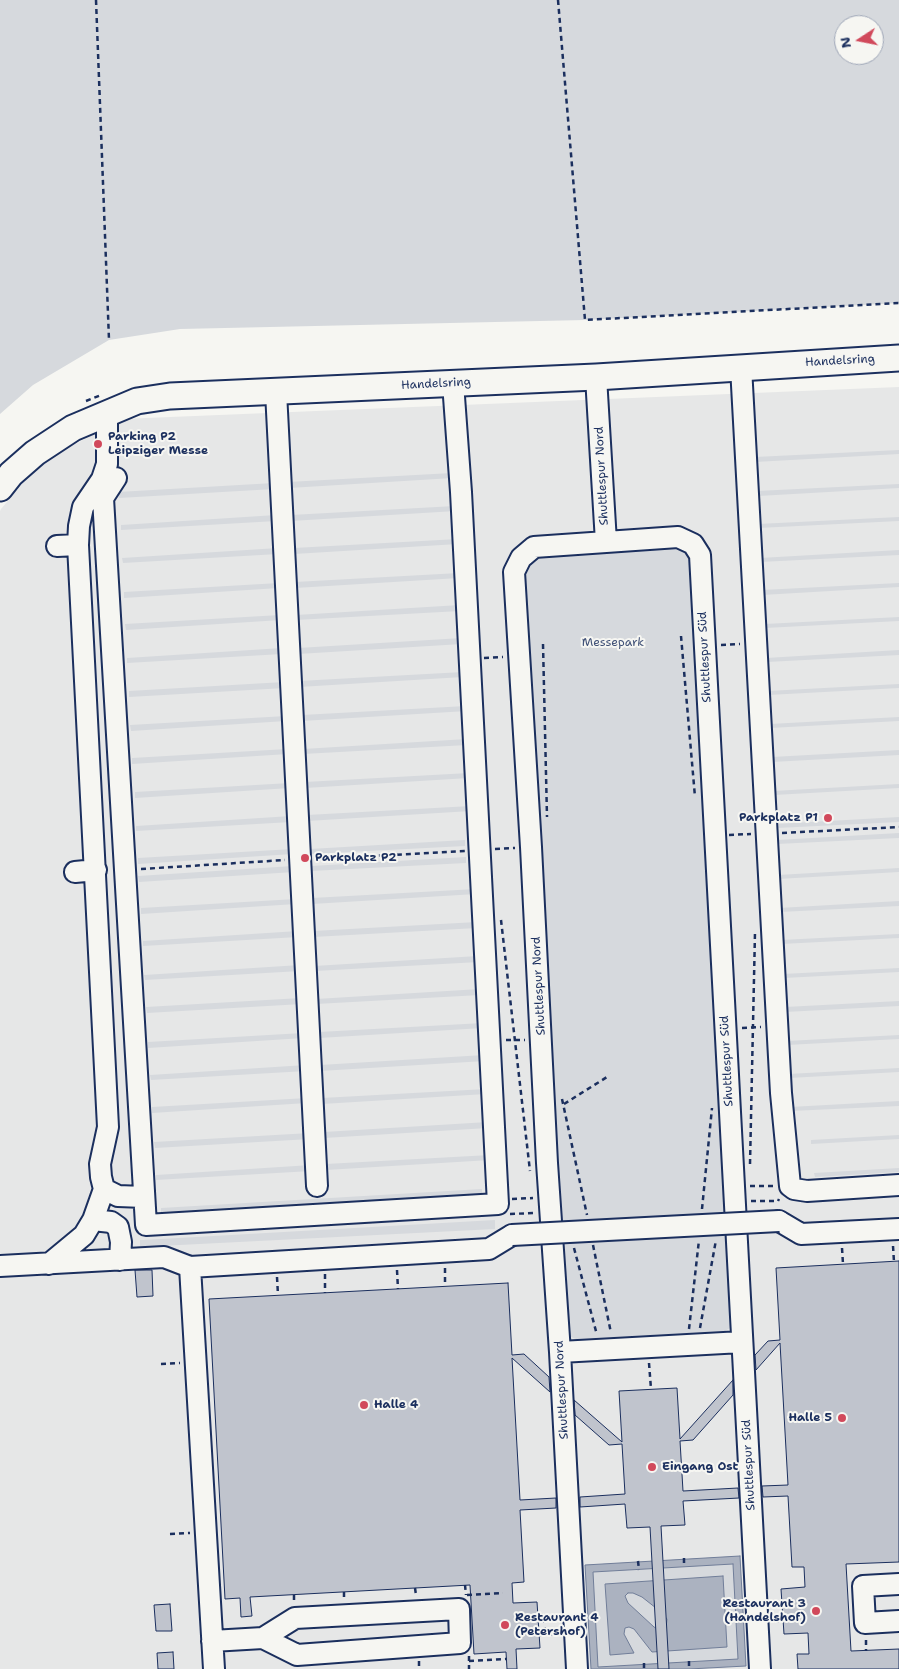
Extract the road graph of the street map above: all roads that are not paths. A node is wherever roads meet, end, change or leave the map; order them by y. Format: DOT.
graph roads {
  1 [pos="899,358"];
  2 [pos="741,367"];
  3 [pos="596,377"];
  4 [pos="453,383"];
  5 [pos="276,392"];
  6 [pos="107,412"];
  7 [pos="116,478"];
  8 [pos="0,488"];
  9 [pos="606,542"];
  10 [pos="78,545"];
  11 [pos="57,546"];
  12 [pos="96,870"];
  13 [pos="74,872"];
  14 [pos="317,1186"];
  15 [pos="899,1186"];
  16 [pos="104,1189"];
  17 [pos="144,1197"];
  18 [pos="92,1220"];
  19 [pos="899,1229"];
  20 [pos="126,1260"];
  21 [pos="50,1264"];
  22 [pos="0,1266"];
  23 [pos="190,1267"];
  24 [pos="742,1342"];
  25 [pos="560,1352"];
  26 [pos="899,1584"];
  27 [pos="899,1621"];
  28 [pos="263,1638"];
  29 [pos="212,1641"];
  30 [pos="214,1669"];
  31 [pos="576,1669"];
  32 [pos="760,1669"];
  1 -- 2 [label="main road, Handelsring"];
  2 -- 3 [label="main road, Handelsring"];
  2 -- 15 [label="street"];
  3 -- 4 [label="main road, Handelsring"];
  3 -- 9 [label="street, Shuttlespur Nord"];
  4 -- 5 [label="main road, Handelsring"];
  4 -- 17 [label="street"];
  5 -- 6 [label="main road, Handelsring"];
  5 -- 14 [label="street"];
  6 -- 8 [label="main road, Handelsring"];
  6 -- 10 [label="street"];
  7 -- 17 [label="street"];
  9 -- 24 [label="street, Shuttlespur Süd"];
  9 -- 25 [label="street, Shuttlespur Nord"];
  10 -- 11 [label="street"];
  10 -- 12 [label="street"];
  12 -- 13 [label="street"];
  12 -- 16 [label="street"];
  16 -- 17 [label="street"];
  16 -- 18 [label="street"];
  18 -- 20 [label="street"];
  18 -- 21 [label="street"];
  19 -- 23 [label="street, bridge"];
  20 -- 21 [label="street"];
  20 -- 23 [label="street"];
  21 -- 22 [label="street"];
  23 -- 29 [label="street"];
  24 -- 25 [label="street"];
  24 -- 32 [label="street, Shuttlespur Süd"];
  25 -- 31 [label="street, Shuttlespur Nord"];
  26 -- 27 [label="street"];
  28 -- 28 [label="street"];
  28 -- 29 [label="street"];
  29 -- 30 [label="street"];
}
